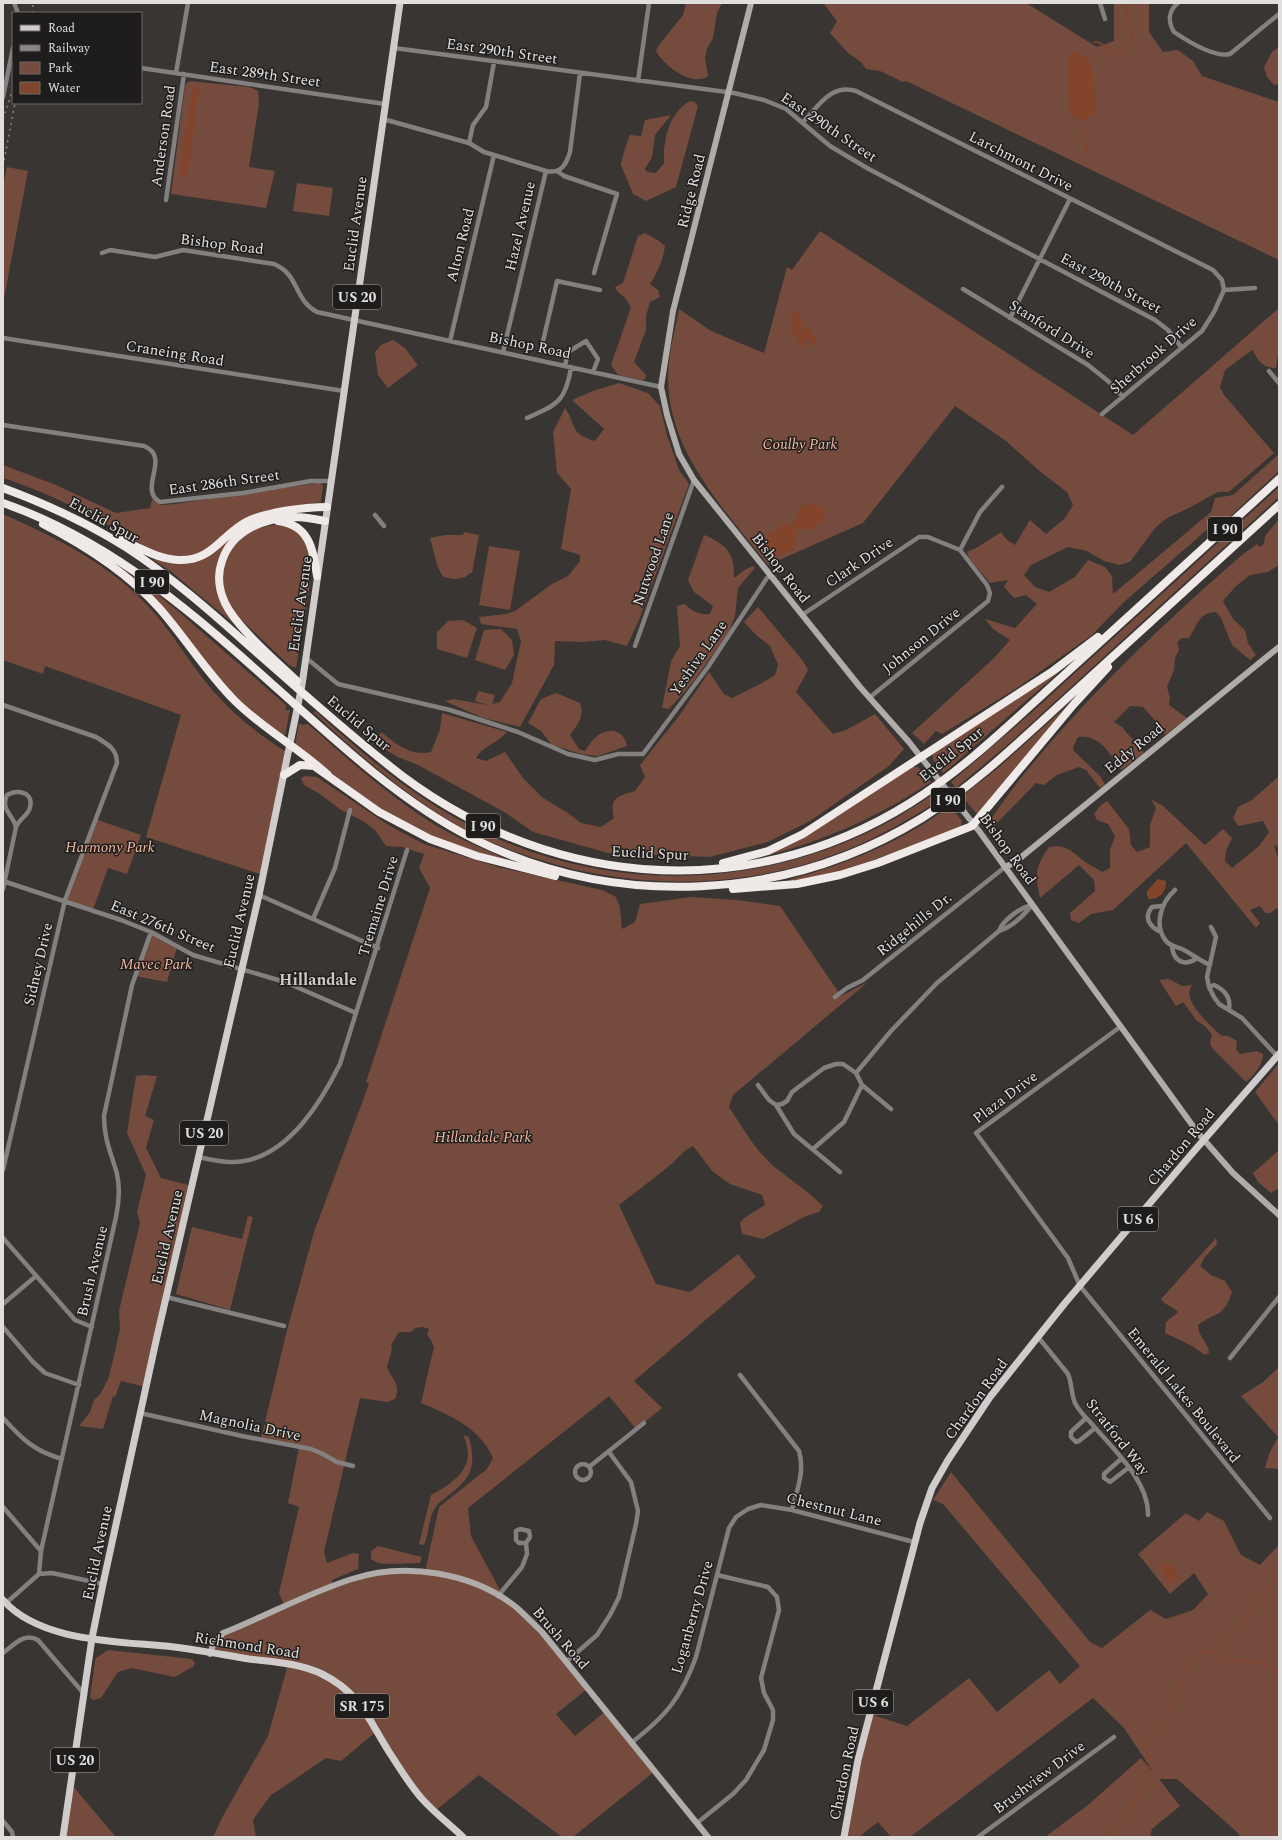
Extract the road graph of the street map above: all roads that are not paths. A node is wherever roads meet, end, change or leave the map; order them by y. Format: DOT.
graph roads {
  1 [pos="188,3"];
  2 [pos="400,3"];
  3 [pos="649,3"];
  4 [pos="751,3"];
  5 [pos="1100,3"];
  6 [pos="1178,3"];
  7 [pos="1279,14"];
  8 [pos="1105,19"];
  9 [pos="394,48"];
  10 [pos="12,53"];
  11 [pos="494,62"];
  12 [pos="142,68"];
  13 [pos="176,73"];
  14 [pos="580,73"];
  15 [pos="184,74"];
  16 [pos="638,81"];
  17 [pos="729,92"];
  18 [pos="3,97"];
  19 [pos="385,104"];
  20 [pos="383,119"];
  21 [pos="803,122"];
  22 [pos="469,143"];
  23 [pos="494,155"];
  24 [pos="546,171"];
  25 [pos="557,171"];
  26 [pos="1070,199"];
  27 [pos="166,200"];
  28 [pos="102,253"];
  29 [pos="1040,259"];
  30 [pos="594,273"];
  31 [pos="1256,288"];
  32 [pos="963,289"];
  33 [pos="600,290"];
  34 [pos="1224,290"];
  35 [pos="1010,318"];
  36 [pos="354,319"];
  37 [pos="3,338"];
  38 [pos="450,341"];
  39 [pos="1182,348"];
  40 [pos="540,350"];
  41 [pos="503,352"];
  42 [pos="567,357"];
  43 [pos="538,360"];
  44 [pos="565,366"];
  45 [pos="571,367"];
  46 [pos="1269,371"];
  47 [pos="593,372"];
  48 [pos="1279,382"];
  49 [pos="661,386"];
  50 [pos="344,391"];
  51 [pos="1123,397"];
  52 [pos="1102,414"];
  53 [pos="527,418"];
  54 [pos="3,425"];
  55 [pos="1279,479"];
  56 [pos="694,480"];
  57 [pos="332,481"];
  58 [pos="1002,487"];
  59 [pos="3,488"];
  60 [pos="5,504"];
  61 [pos="1279,505"];
  62 [pos="327,507"];
  63 [pos="376,515"];
  64 [pos="274,521"];
  65 [pos="325,521"];
  66 [pos="384,526"];
  67 [pos="96,529"];
  68 [pos="960,550"];
  69 [pos="770,575"];
  70 [pos="317,576"];
  71 [pos="802,615"];
  72 [pos="1157,616"];
  73 [pos="1127,618"];
  74 [pos="636,646"];
  75 [pos="1279,647"];
  76 [pos="305,657"];
  77 [pos="282,670"];
  78 [pos="869,698"];
  79 [pos="3,705"];
  80 [pos="290,744"];
  81 [pos="920,756"];
  82 [pos="284,775"];
  83 [pos="328,775"];
  84 [pos="350,810"];
  85 [pos="974,824"];
  86 [pos="16,828"];
  87 [pos="407,850"];
  88 [pos="1005,867"];
  89 [pos="683,870"];
  90 [pos="594,880"];
  91 [pos="4,881"];
  92 [pos="688,888"];
  93 [pos="3,889"];
  94 [pos="1175,890"];
  95 [pos="259,894"];
  96 [pos="65,900"];
  97 [pos="1032,904"];
  98 [pos="1162,906"];
  99 [pos="313,919"];
  100 [pos="1211,927"];
  101 [pos="151,932"];
  102 [pos="1162,932"];
  103 [pos="1172,946"];
  104 [pos="378,948"];
  105 [pos="1196,958"];
  106 [pos="1210,965"];
  107 [pos="242,969"];
  108 [pos="1209,987"];
  109 [pos="836,997"];
  110 [pos="1229,1009"];
  111 [pos="356,1013"];
  112 [pos="1120,1027"];
  113 [pos="1278,1055"];
  114 [pos="856,1073"];
  115 [pos="758,1084"];
  116 [pos="862,1085"];
  117 [pos="776,1105"];
  118 [pos="891,1109"];
  119 [pos="1203,1140"];
  120 [pos="813,1149"];
  121 [pos="198,1157"];
  122 [pos="3,1170"];
  123 [pos="840,1172"];
  124 [pos="1279,1215"];
  125 [pos="3,1238"];
  126 [pos="36,1276"];
  127 [pos="1080,1286"];
  128 [pos="166,1297"];
  129 [pos="1279,1297"];
  130 [pos="3,1304"];
  131 [pos="284,1326"];
  132 [pos="3,1327"];
  133 [pos="92,1327"];
  134 [pos="1038,1337"];
  135 [pos="1230,1358"];
  136 [pos="740,1375"];
  137 [pos="79,1385"];
  138 [pos="140,1413"];
  139 [pos="3,1418"];
  140 [pos="1086,1418"];
  141 [pos="644,1423"];
  142 [pos="1095,1428"];
  143 [pos="609,1452"];
  144 [pos="62,1459"];
  145 [pos="1121,1459"];
  146 [pos="353,1466"];
  147 [pos="589,1467"];
  148 [pos="1128,1468"];
  149 [pos="3,1507"];
  150 [pos="748,1509"];
  151 [pos="792,1510"];
  152 [pos="1148,1515"];
  153 [pos="1270,1518"];
  154 [pos="914,1542"];
  155 [pos="526,1544"];
  156 [pos="41,1551"];
  157 [pos="39,1574"];
  158 [pos="717,1575"];
  159 [pos="103,1584"];
  160 [pos="498,1596"];
  161 [pos="4,1601"];
  162 [pos="92,1638"];
  163 [pos="3,1653"];
  164 [pos="210,1654"];
  165 [pos="566,1662"];
  166 [pos="85,1695"];
  167 [pos="1114,1737"];
  168 [pos="631,1743"];
  169 [pos="3,1820"];
  170 [pos="697,1823"];
  171 [pos="13,1837"];
  172 [pos="63,1837"];
  173 [pos="463,1837"];
  174 [pos="708,1837"];
  175 [pos="844,1837"];
  176 [pos="978,1837"];
  1 -- 13 [label="street, Anderson Road"];
  2 -- 9 [label="main road, Euclid Avenue / US 20"];
  3 -- 16 [label="street"];
  4 -- 17 [label="main road, Ridge Road"];
  5 -- 8 [label="street"];
  6 -- 7 [label="street"];
  9 -- 11 [label="street, East 290th Street"];
  9 -- 19 [label="main road, Euclid Avenue / US 20"];
  10 -- 18 [label="street"];
  11 -- 14 [label="street, East 290th Street"];
  11 -- 22 [label="street"];
  12 -- 13 [label="street, East 289th Street"];
  13 -- 15 [label="street, East 289th Street"];
  14 -- 16 [label="street, East 290th Street"];
  14 -- 25 [label="street, Hazel Avenue"];
  15 -- 19 [label="street, East 289th Street"];
  15 -- 27 [label="street, Anderson Road"];
  16 -- 17 [label="street, East 290th Street"];
  17 -- 21 [label="street, East 290th Street"];
  17 -- 49 [label="main road, Ridge Road"];
  19 -- 20 [label="main road, Euclid Avenue / US 20"];
  20 -- 22 [label="street"];
  20 -- 36 [label="main road, Euclid Avenue / US 20"];
  21 -- 26 [label="street, Larchmont Drive"];
  21 -- 29 [label="street, East 290th Street"];
  22 -- 23 [label="street"];
  23 -- 24 [label="street"];
  23 -- 38 [label="street, Alton Road"];
  24 -- 25 [label="street, Hazel Avenue"];
  24 -- 41 [label="street, Hazel Avenue"];
  25 -- 30 [label="street"];
  26 -- 29 [label="street"];
  26 -- 34 [label="street, Larchmont Drive"];
  28 -- 36 [label="street, Bishop Road"];
  29 -- 35 [label="street"];
  29 -- 39 [label="street, East 290th Street"];
  31 -- 34 [label="street"];
  32 -- 35 [label="street, Stanford Drive"];
  33 -- 40 [label="street"];
  34 -- 39 [label="street, Sherbrook Drive"];
  35 -- 51 [label="street, Stanford Drive"];
  36 -- 38 [label="street, Bishop Road"];
  36 -- 50 [label="main road, Euclid Avenue / US 20"];
  37 -- 50 [label="street, Craneing Road"];
  38 -- 41 [label="street, Bishop Road"];
  39 -- 51 [label="street, Sherbrook Drive"];
  40 -- 42 [label="street"];
  40 -- 43 [label="street"];
  41 -- 43 [label="street, Bishop Road"];
  42 -- 44 [label="street"];
  42 -- 47 [label="street"];
  43 -- 44 [label="street, Bishop Road"];
  44 -- 45 [label="street, Bishop Road"];
  45 -- 47 [label="street, Bishop Road"];
  45 -- 53 [label="street"];
  46 -- 48 [label="street"];
  47 -- 49 [label="street, Bishop Road"];
  49 -- 56 [label="main road, Bishop Road"];
  50 -- 57 [label="main road, Euclid Avenue / US 20"];
  51 -- 52 [label="street, Sherbrook Drive"];
  54 -- 57 [label="street, East 286th Street"];
  55 -- 73 [label="highway, Euclid Spur / I 90"];
  56 -- 69 [label="main road, Bishop Road"];
  56 -- 74 [label="street, Nutwood Lane"];
  57 -- 62 [label="main road, Euclid Avenue / US 20"];
  58 -- 68 [label="street"];
  59 -- 67 [label="highway, Euclid Spur / I 90"];
  60 -- 80 [label="highway"];
  60 -- 90 [label="highway, Euclid Spur / I 90"];
  61 -- 72 [label="highway, Euclid Spur / I 90"];
  62 -- 65 [label="main road, Euclid Avenue / US 20"];
  62 -- 67 [label="highway"];
  63 -- 66 [label="street"];
  64 -- 65 [label="highway"];
  64 -- 70 [label="highway"];
  64 -- 77 [label="highway"];
  65 -- 70 [label="main road, Euclid Avenue / US 20"];
  67 -- 77 [label="highway, Euclid Spur / I 90"];
  68 -- 71 [label="street, Clark Drive"];
  68 -- 78 [label="street, Johnson Drive"];
  69 -- 71 [label="main road, Bishop Road"];
  69 -- 76 [label="street, Yeshiva Lane"];
  70 -- 76 [label="main road, Euclid Avenue / US 20"];
  71 -- 78 [label="main road, Bishop Road"];
  72 -- 85 [label="highway"];
  72 -- 92 [label="highway, Euclid Spur / I 90"];
  73 -- 81 [label="highway"];
  73 -- 89 [label="highway, Euclid Spur / I 90"];
  75 -- 88 [label="main road, Eddy Road"];
  76 -- 80 [label="main road, Euclid Avenue / US 20"];
  77 -- 89 [label="highway, Euclid Spur / I 90"];
  78 -- 81 [label="main road, Bishop Road"];
  79 -- 96 [label="street, Sidney Drive"];
  80 -- 82 [label="main road, Euclid Avenue / US 20"];
  80 -- 83 [label="highway"];
  81 -- 85 [label="main road, Bishop Road"];
  81 -- 89 [label="highway"];
  82 -- 83 [label="highway"];
  82 -- 95 [label="main road, Euclid Avenue / US 20"];
  83 -- 90 [label="highway"];
  84 -- 99 [label="street"];
  85 -- 88 [label="main road, Bishop Road"];
  85 -- 92 [label="highway"];
  86 -- 86 [label="street"];
  86 -- 91 [label="street"];
  87 -- 104 [label="street, Tremaine Drive"];
  88 -- 97 [label="main road, Bishop Road"];
  88 -- 109 [label="street, Ridgehills Dr."];
  90 -- 92 [label="highway, Euclid Spur / I 90"];
  91 -- 93 [label="street"];
  91 -- 96 [label="street, East 276th Street"];
  94 -- 98 [label="street"];
  95 -- 99 [label="street"];
  95 -- 107 [label="main road, Euclid Avenue / US 20"];
  96 -- 101 [label="street, East 276th Street"];
  96 -- 122 [label="street, Sidney Drive"];
  97 -- 112 [label="main road, Bishop Road"];
  97 -- 114 [label="street"];
  98 -- 102 [label="street"];
  98 -- 102 [label="street"];
  99 -- 104 [label="street"];
  100 -- 106 [label="street"];
  101 -- 107 [label="street, East 276th Street"];
  101 -- 133 [label="street, Brush Avenue"];
  102 -- 103 [label="street"];
  103 -- 105 [label="street"];
  103 -- 105 [label="street"];
  104 -- 111 [label="street, Tremaine Drive"];
  105 -- 106 [label="street"];
  106 -- 108 [label="street"];
  107 -- 111 [label="street, East 276th Street"];
  107 -- 121 [label="main road, Euclid Avenue / US 20"];
  108 -- 110 [label="street"];
  108 -- 110 [label="street"];
  110 -- 113 [label="street"];
  111 -- 121 [label="street, Tremaine Drive"];
  112 -- 119 [label="main road, Bishop Road"];
  112 -- 127 [label="street, Plaza Drive"];
  113 -- 119 [label="main road, Chardon Road / US 6"];
  114 -- 116 [label="street"];
  114 -- 117 [label="street"];
  115 -- 117 [label="street"];
  116 -- 118 [label="street"];
  116 -- 120 [label="street"];
  117 -- 120 [label="street"];
  119 -- 124 [label="main road, Bishop Road"];
  119 -- 127 [label="main road, Chardon Road / US 6"];
  120 -- 123 [label="street"];
  121 -- 128 [label="main road, Euclid Avenue / US 20"];
  125 -- 126 [label="street"];
  126 -- 130 [label="street"];
  126 -- 133 [label="street"];
  127 -- 134 [label="main road, Chardon Road / US 6"];
  127 -- 153 [label="street, Emerald Lakes Boulevard"];
  128 -- 131 [label="street"];
  128 -- 138 [label="main road, Euclid Avenue / US 20"];
  129 -- 135 [label="street"];
  132 -- 137 [label="street"];
  133 -- 137 [label="street, Brush Avenue"];
  134 -- 140 [label="street, Stratford Way"];
  134 -- 154 [label="main road, Chardon Road / US 6"];
  136 -- 151 [label="street"];
  137 -- 144 [label="street, Brush Avenue"];
  138 -- 146 [label="street, Magnolia Drive"];
  138 -- 159 [label="main road, Euclid Avenue / US 20"];
  139 -- 144 [label="street"];
  140 -- 142 [label="street, Stratford Way"];
  140 -- 142 [label="street"];
  141 -- 143 [label="street"];
  142 -- 145 [label="street, Stratford Way"];
  143 -- 147 [label="street"];
  143 -- 165 [label="street"];
  144 -- 156 [label="street, Brush Avenue"];
  145 -- 148 [label="street, Stratford Way"];
  145 -- 148 [label="street"];
  148 -- 152 [label="street, Stratford Way"];
  149 -- 156 [label="street"];
  150 -- 151 [label="street, Chestnut Lane"];
  150 -- 158 [label="street, Loganberry Drive"];
  151 -- 154 [label="street, Chestnut Lane"];
  154 -- 175 [label="main road, Chardon Road / US 6"];
  155 -- 160 [label="street"];
  156 -- 157 [label="street, Brush Avenue"];
  157 -- 159 [label="street"];
  157 -- 161 [label="street"];
  158 -- 168 [label="street, Loganberry Drive"];
  158 -- 170 [label="street"];
  159 -- 162 [label="main road, Euclid Avenue / US 20"];
  160 -- 164 [label="main road, Brush Road"];
  160 -- 165 [label="main road, Brush Road"];
  161 -- 162 [label="main road, SR 175"];
  162 -- 164 [label="main road, Richmond Road / SR 175"];
  162 -- 166 [label="main road, Euclid Avenue / US 20"];
  163 -- 166 [label="street"];
  164 -- 173 [label="main road, Richmond Road / SR 175"];
  165 -- 168 [label="main road, Brush Road"];
  166 -- 172 [label="main road, Euclid Avenue / US 20"];
  167 -- 176 [label="street, Brushview Drive"];
  168 -- 170 [label="main road, Brush Road"];
  169 -- 171 [label="street"];
  170 -- 174 [label="main road, Brush Road"];
}
